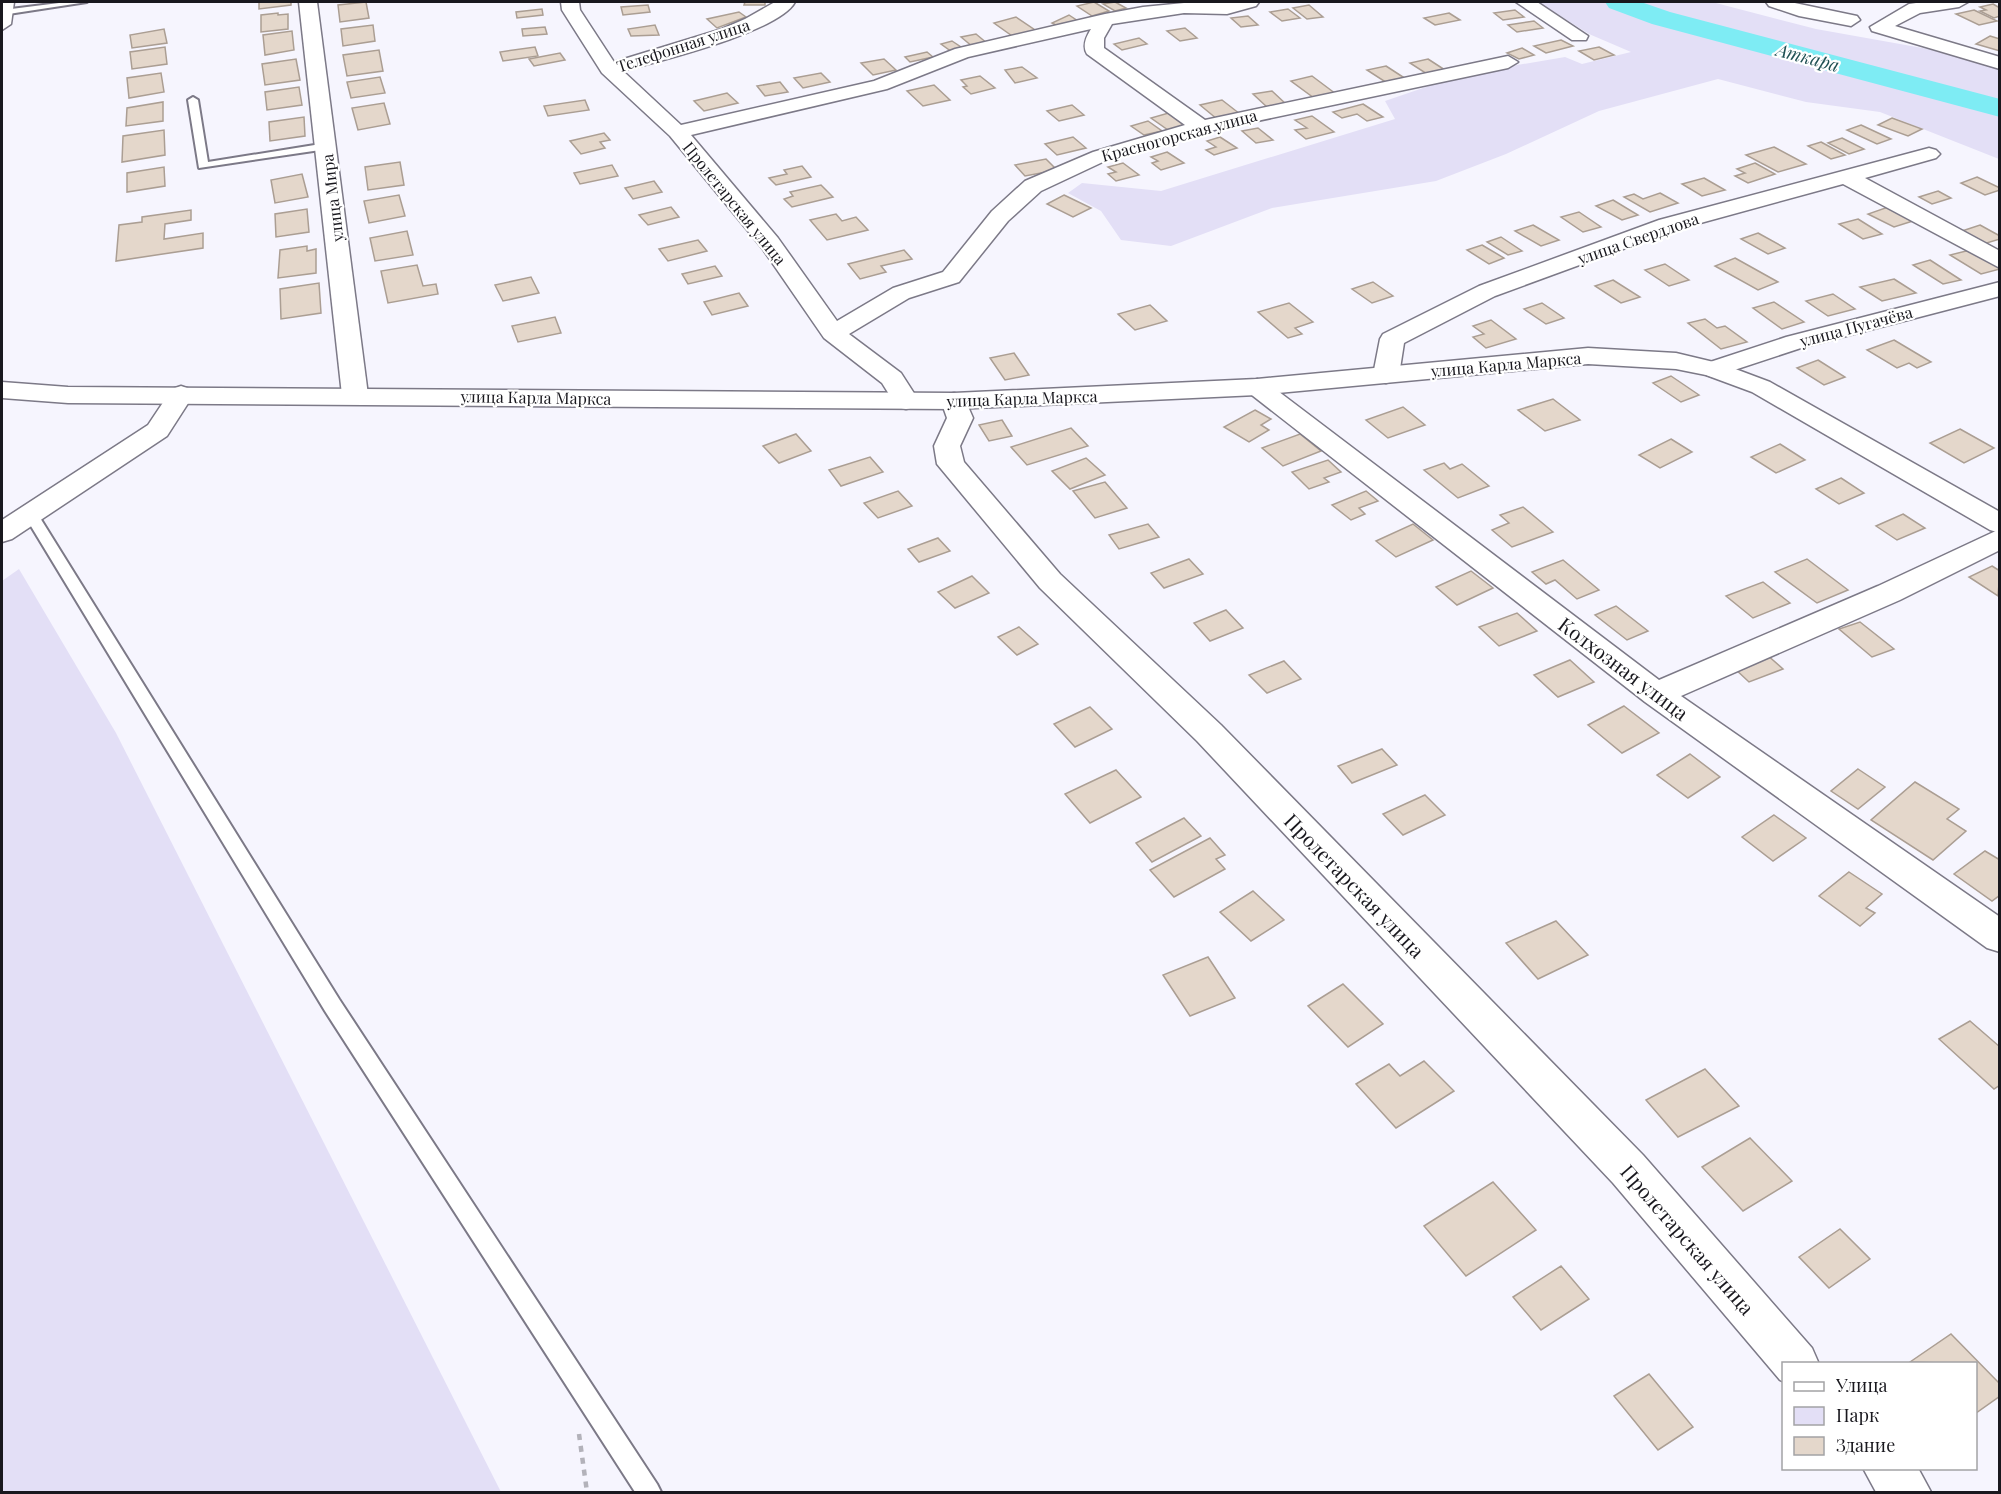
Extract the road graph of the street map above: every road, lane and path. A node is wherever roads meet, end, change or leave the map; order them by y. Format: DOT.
graph roads {
  1 [pos="83,2"];
  2 [pos="308,2"];
  3 [pos="570,2"];
  4 [pos="786,2"];
  5 [pos="1250,2"];
  6 [pos="1525,2"];
  7 [pos="1775,2"];
  8 [pos="1959,2"];
  9 [pos="3,13"];
  10 [pos="1851,20"];
  11 [pos="1105,21"];
  12 [pos="1579,36"];
  13 [pos="1508,62"];
  14 [pos="2000,63"];
  15 [pos="609,69"];
  16 [pos="193,100"];
  17 [pos="1201,127"];
  18 [pos="676,132"];
  19 [pos="327,146"];
  20 [pos="1929,154"];
  21 [pos="1845,176"];
  22 [pos="2000,261"];
  23 [pos="2000,289"];
  24 [pos="833,333"];
  25 [pos="1713,369"];
  26 [pos="1386,375"];
  27 [pos="1257,387"];
  28 [pos="2,390"];
  29 [pos="181,394"];
  30 [pos="355,395"];
  31 [pos="906,401"];
  32 [pos="954,401"];
  33 [pos="30,513"];
  34 [pos="2000,524"];
  35 [pos="2,533"];
  36 [pos="2000,538"];
  37 [pos="1656,694"];
  38 [pos="2000,936"];
  39 [pos="1794,1362"];
  40 [pos="1889,1470"];
  41 [pos="649,1492"];
  42 [pos="1907,1492"];
  1 -- 9 [label="lane"];
  2 -- 19 [label="street, улица Мира"];
  3 -- 15 [label="street, Пролетарская улица"];
  4 -- 15 [label="street, Телефонная улица"];
  5 -- 11 [label="street"];
  6 -- 12 [label="street"];
  7 -- 10 [label="street"];
  8 -- 14 [label="street"];
  11 -- 17 [label="street"];
  11 -- 18 [label="street"];
  13 -- 17 [label="street, Красногорская улица"];
  15 -- 18 [label="street, Пролетарская улица"];
  16 -- 19 [label="lane"];
  17 -- 24 [label="street, Красногорская улица"];
  18 -- 24 [label="street, Пролетарская улица"];
  19 -- 30 [label="street, улица Мира"];
  20 -- 21 [label="street, улица Свердлова"];
  21 -- 22 [label="street"];
  21 -- 26 [label="street, улица Свердлова"];
  23 -- 25 [label="street, улица Пугачёва"];
  24 -- 31 [label="street, Пролетарская улица"];
  25 -- 26 [label="street, улица Карла Маркса"];
  25 -- 34 [label="street, улица Карла Маркса"];
  26 -- 27 [label="street, улица Карла Маркса"];
  27 -- 32 [label="street, улица Карла Маркса"];
  27 -- 37 [label="street, Колхозная улица"];
  28 -- 29 [label="street, улица Карла Маркса"];
  29 -- 30 [label="street, улица Карла Маркса"];
  29 -- 33 [label="street"];
  30 -- 31 [label="street, улица Карла Маркса"];
  31 -- 32 [label="street, улица Карла Маркса"];
  32 -- 39 [label="street, Пролетарская улица"];
  33 -- 35 [label="street"];
  33 -- 41 [label="lane"];
  36 -- 37 [label="street"];
  37 -- 38 [label="street, Колхозная улица"];
  40 -- 42 [label="street"];
}
